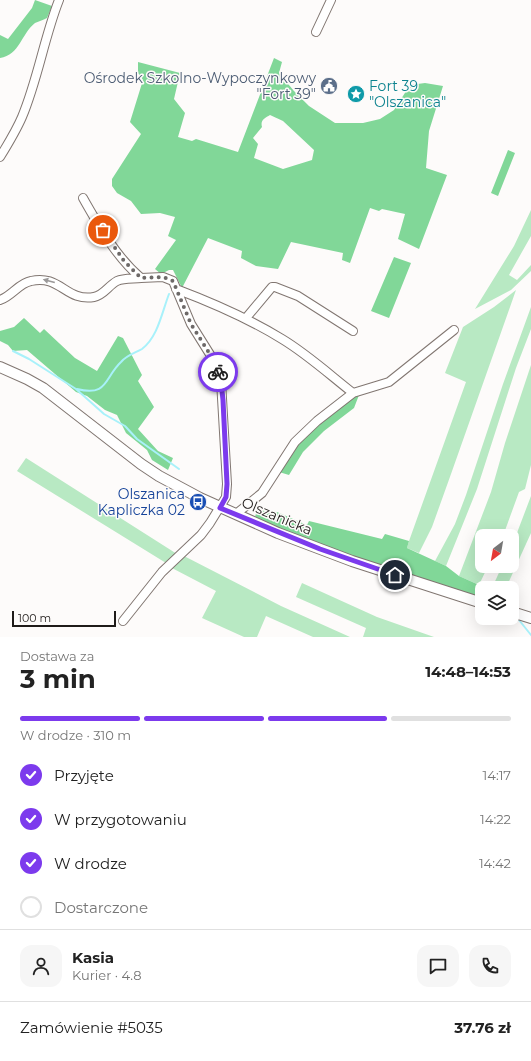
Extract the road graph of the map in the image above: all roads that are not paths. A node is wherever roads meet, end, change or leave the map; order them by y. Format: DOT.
graph roads {
  1 [pos="59,0"];
  2 [pos="331,0"];
  3 [pos="316,32"];
  4 [pos="0,157"];
  5 [pos="83,198"];
  6 [pos="141,278"];
  7 [pos="176,288"];
  8 [pos="0,300"];
  9 [pos="246,318"];
  10 [pos="454,330"];
  11 [pos="353,331"];
  12 [pos="0,367"];
  13 [pos="353,393"];
  14 [pos="220,508"];
  15 [pos="236,514"];
  16 [pos="475,601"];
  17 [pos="519,614"];
  18 [pos="531,618"];
  19 [pos="123,622"];
  1 -- 4 [label="street"];
  2 -- 3 [label="street"];
  5 -- 6 [label="street"];
  6 -- 7 [label="street"];
  6 -- 8 [label="street, one-way"];
  7 -- 9 [label="street"];
  7 -- 14 [label="street"];
  9 -- 11 [label="street"];
  9 -- 13 [label="street"];
  10 -- 13 [label="street"];
  12 -- 14 [label="street, Olszanicka"];
  13 -- 15 [label="street"];
  14 -- 15 [label="street, Olszanicka"];
  14 -- 19 [label="street"];
  15 -- 16 [label="street, Olszanicka"];
  17 -- 18 [label="street"];
}
